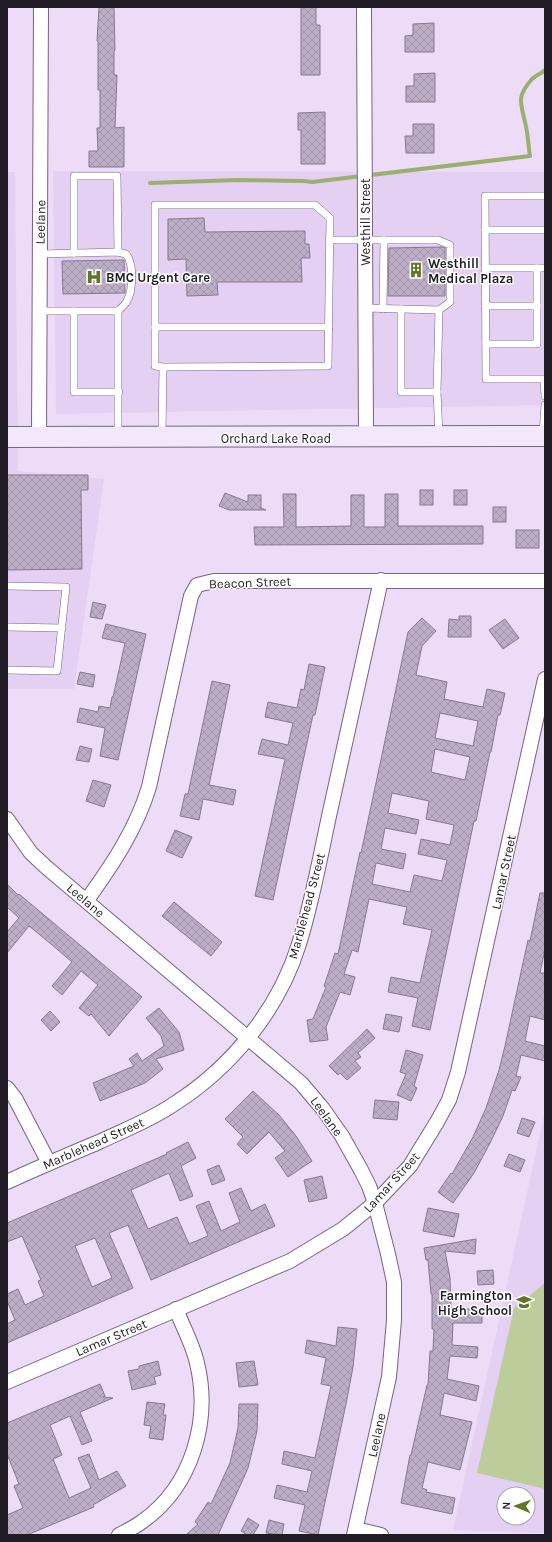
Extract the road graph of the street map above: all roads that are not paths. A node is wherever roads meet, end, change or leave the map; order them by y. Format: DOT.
graph roads {
  1 [pos="41,7"];
  2 [pos="364,7"];
  3 [pos="545,196"];
  4 [pos="485,230"];
  5 [pos="545,230"];
  6 [pos="329,240"];
  7 [pos="365,240"];
  8 [pos="384,240"];
  9 [pos="118,252"];
  10 [pos="74,253"];
  11 [pos="40,254"];
  12 [pos="485,268"];
  13 [pos="537,268"];
  14 [pos="545,268"];
  15 [pos="486,306"];
  16 [pos="537,306"];
  17 [pos="365,308"];
  18 [pos="383,309"];
  19 [pos="401,309"];
  20 [pos="439,310"];
  21 [pos="39,311"];
  22 [pos="74,311"];
  23 [pos="118,311"];
  24 [pos="155,327"];
  25 [pos="329,327"];
  26 [pos="486,344"];
  27 [pos="163,367"];
  28 [pos="119,392"];
  29 [pos="437,392"];
  30 [pos="545,396"];
  31 [pos="545,405"];
  32 [pos="38,437"];
  33 [pos="439,437"];
  34 [pos="544,437"];
  35 [pos="7,438"];
  36 [pos="117,438"];
  37 [pos="162,438"];
  38 [pos="366,438"];
  39 [pos="381,580"];
  40 [pos="545,581"];
  41 [pos="7,586"];
  42 [pos="7,628"];
  43 [pos="62,628"];
  44 [pos="7,670"];
  45 [pos="545,679"];
  46 [pos="7,819"];
  47 [pos="87,900"];
  48 [pos="248,1038"];
  49 [pos="7,1088"];
  50 [pos="49,1163"];
  51 [pos="7,1182"];
  52 [pos="375,1203"];
  53 [pos="176,1309"];
  54 [pos="7,1382"];
  55 [pos="355,1532"];
  56 [pos="119,1535"];
  57 [pos="381,1535"];
  1 -- 11 [label="street, Leelane"];
  2 -- 7 [label="street, Westhill Street"];
  3 -- 4 [label="lane"];
  4 -- 5 [label="lane"];
  4 -- 12 [label="lane"];
  6 -- 7 [label="lane"];
  6 -- 24 [label="lane"];
  6 -- 25 [label="lane"];
  7 -- 8 [label="lane"];
  7 -- 17 [label="street, Westhill Street"];
  8 -- 18 [label="lane"];
  8 -- 20 [label="lane"];
  9 -- 10 [label="lane"];
  9 -- 10 [label="lane"];
  9 -- 23 [label="lane"];
  10 -- 11 [label="lane"];
  11 -- 21 [label="street, Leelane"];
  12 -- 13 [label="lane"];
  12 -- 15 [label="lane"];
  13 -- 14 [label="lane"];
  13 -- 16 [label="lane"];
  15 -- 16 [label="lane"];
  15 -- 26 [label="lane"];
  16 -- 26 [label="lane"];
  17 -- 18 [label="lane"];
  17 -- 38 [label="street, Westhill Street"];
  18 -- 19 [label="lane"];
  19 -- 20 [label="lane"];
  19 -- 29 [label="lane"];
  20 -- 29 [label="lane"];
  21 -- 22 [label="lane"];
  21 -- 32 [label="street, Leelane"];
  22 -- 23 [label="lane"];
  22 -- 28 [label="lane"];
  23 -- 28 [label="lane"];
  24 -- 25 [label="lane"];
  24 -- 27 [label="lane"];
  25 -- 27 [label="lane"];
  26 -- 30 [label="lane"];
  27 -- 37 [label="lane"];
  28 -- 36 [label="lane"];
  29 -- 33 [label="lane"];
  31 -- 34 [label="lane"];
  32 -- 35 [label="main road, Orchard Lake Road"];
  32 -- 36 [label="main road, Orchard Lake Road"];
  33 -- 34 [label="main road, Orchard Lake Road"];
  33 -- 38 [label="main road, Orchard Lake Road"];
  36 -- 37 [label="main road, Orchard Lake Road"];
  37 -- 38 [label="main road, Orchard Lake Road"];
  39 -- 40 [label="street, Beacon Street"];
  39 -- 47 [label="street, Beacon Street"];
  39 -- 48 [label="street, Marblehead Street"];
  41 -- 43 [label="lane"];
  42 -- 43 [label="lane"];
  43 -- 44 [label="lane"];
  45 -- 52 [label="street, Lamar Street"];
  46 -- 47 [label="street, Leelane"];
  47 -- 48 [label="street, Leelane"];
  48 -- 50 [label="street, Marblehead Street"];
  48 -- 52 [label="street, Leelane"];
  49 -- 50 [label="street"];
  50 -- 51 [label="street, Marblehead Street"];
  52 -- 53 [label="street, Lamar Street"];
  52 -- 55 [label="street, Leelane"];
  53 -- 54 [label="street, Lamar Street"];
  53 -- 56 [label="street"];
  55 -- 57 [label="street"];
}
